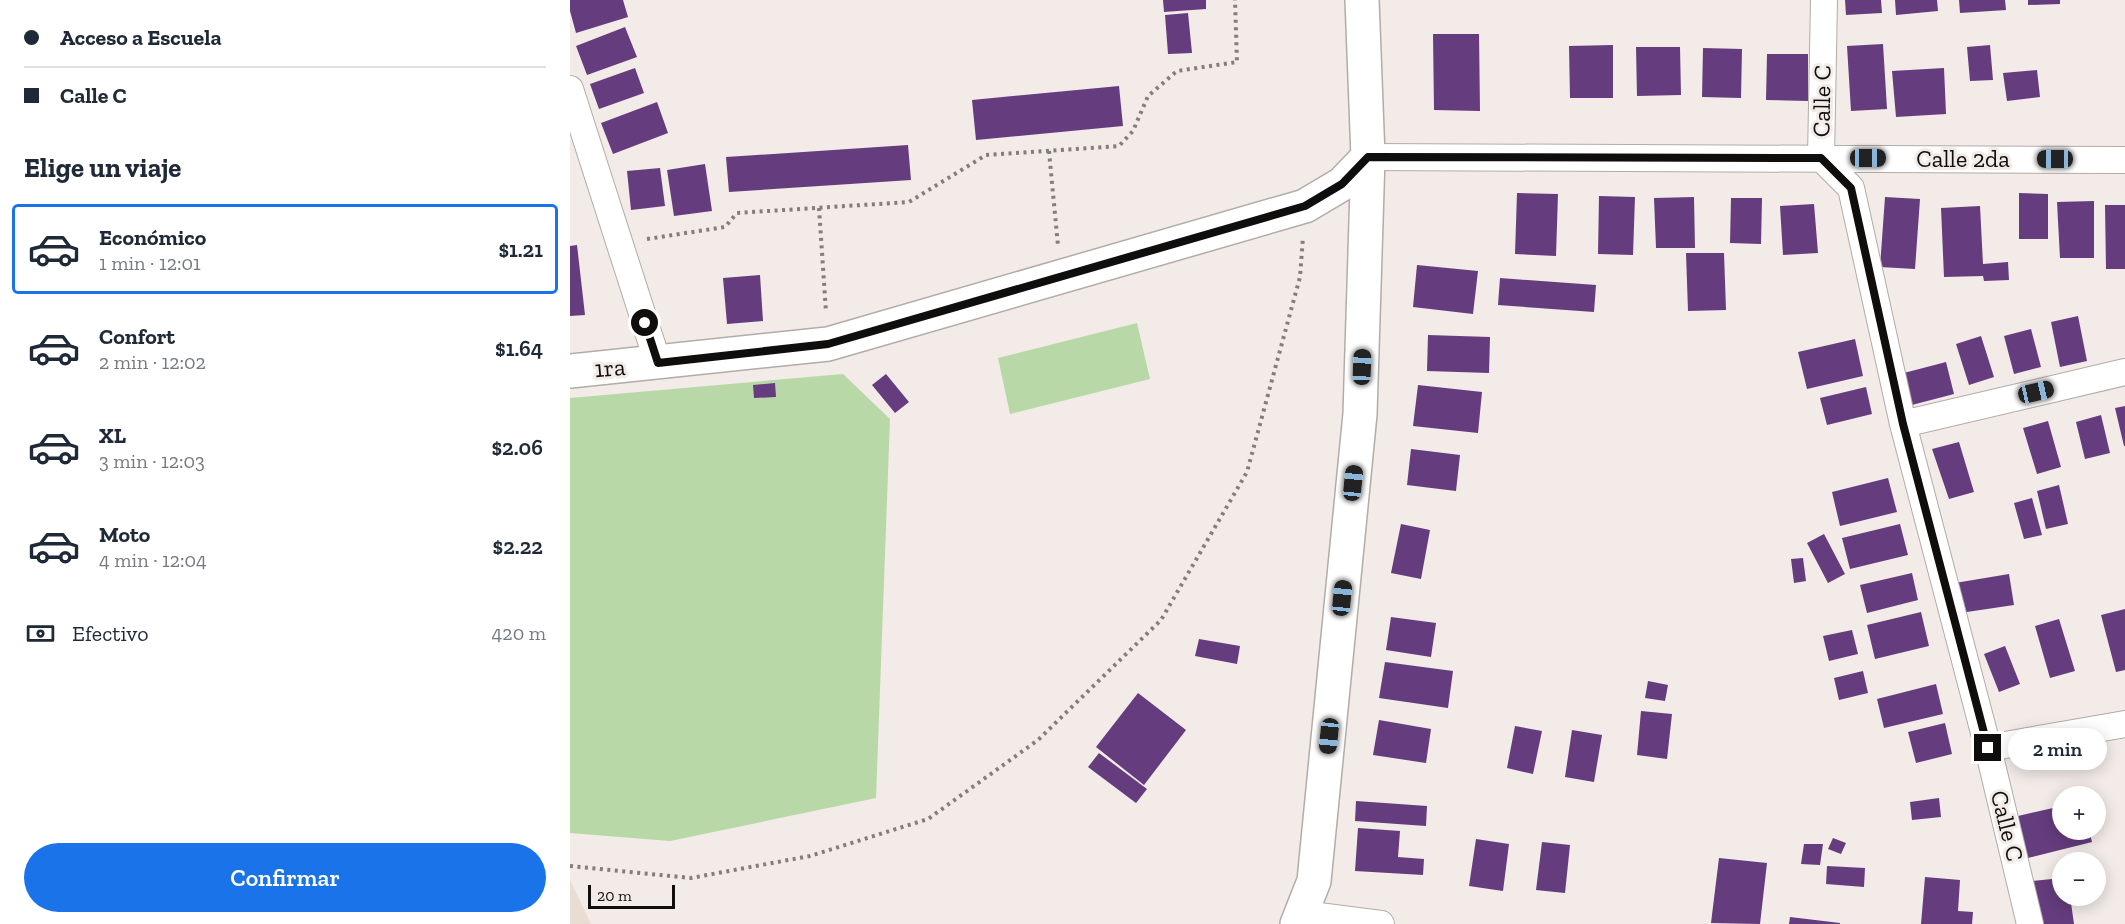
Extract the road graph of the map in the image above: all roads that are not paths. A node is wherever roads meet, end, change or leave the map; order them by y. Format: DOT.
graph roads {
  1 [pos="1362,0"];
  2 [pos="1824,0"];
  3 [pos="570,89"];
  4 [pos="1368,157"];
  5 [pos="1821,158"];
  6 [pos="2125,160"];
  7 [pos="658,363"];
  8 [pos="570,371"];
  9 [pos="2125,372"];
  10 [pos="1903,424"];
  11 [pos="2125,724"];
  12 [pos="1988,748"];
  13 [pos="1300,919"];
  14 [pos="1381,924"];
  15 [pos="2030,924"];
  1 -- 4 [label="street"];
  2 -- 5 [label="street, Calle C"];
  3 -- 7 [label="street"];
  4 -- 5 [label="street, Calle 2da"];
  4 -- 7 [label="street, 1ra"];
  4 -- 13 [label="street"];
  5 -- 6 [label="street, Calle 2da"];
  5 -- 10 [label="street, Calle C"];
  7 -- 8 [label="street, 1ra"];
  9 -- 10 [label="street"];
  10 -- 12 [label="street, Calle C"];
  11 -- 12 [label="street"];
  12 -- 15 [label="street, Calle C"];
  13 -- 14 [label="street"];
}
